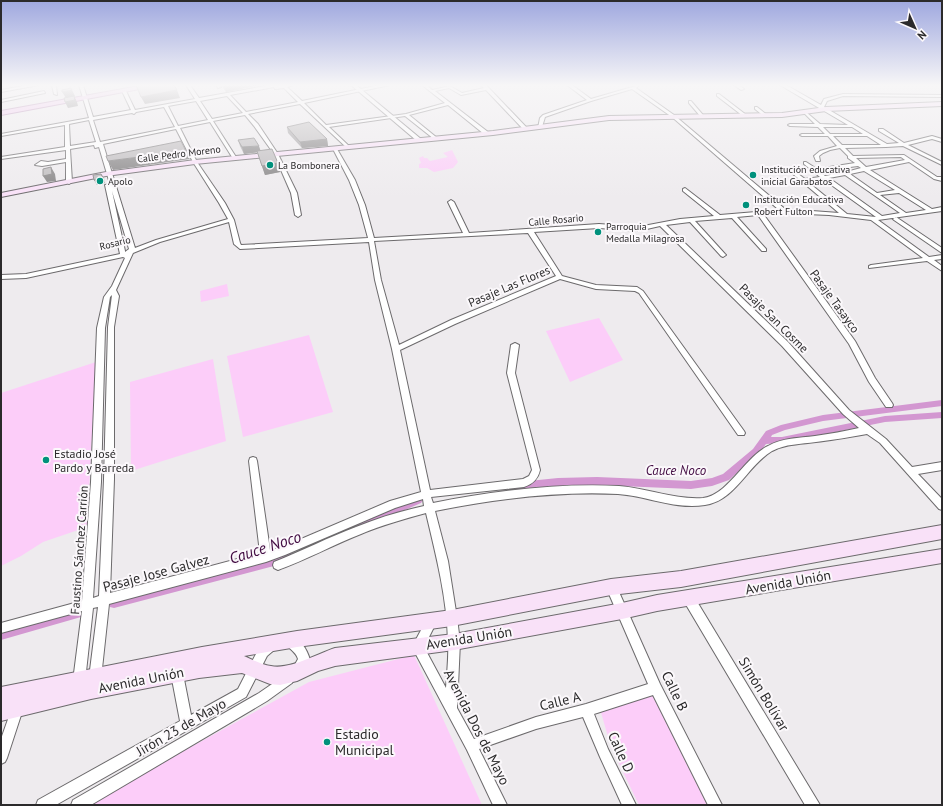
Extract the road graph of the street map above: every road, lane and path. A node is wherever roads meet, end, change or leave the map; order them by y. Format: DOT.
graph roads {
  1 [pos="75,123"];
  2 [pos="92,123"];
  3 [pos="174,123"];
  4 [pos="197,123"];
  5 [pos="212,123"];
  6 [pos="253,123"];
  7 [pos="322,123"];
  8 [pos="351,123"];
  9 [pos="398,123"];
  10 [pos="415,123"];
  11 [pos="472,123"];
  12 [pos="520,123"];
  13 [pos="541,123"];
  14 [pos="574,123"];
  15 [pos="680,123"];
  16 [pos="816,123"];
  17 [pos="847,123"];
  18 [pos="67,124"];
  19 [pos="790,125"];
  20 [pos="326,126"];
  21 [pos="852,126"];
  22 [pos="176,127"];
  23 [pos="540,127"];
  24 [pos="821,127"];
  25 [pos="526,129"];
  26 [pos="882,130"];
  27 [pos="486,133"];
  28 [pos="802,135"];
  29 [pos="829,135"];
  30 [pos="1,136"];
  31 [pos="869,136"];
  32 [pos="889,136"];
  33 [pos="414,138"];
  34 [pos="434,138"];
  35 [pos="941,140"];
  36 [pos="98,143"];
  37 [pos="901,143"];
  38 [pos="886,146"];
  39 [pos="348,147"];
  40 [pos="841,147"];
  41 [pos="68,148"];
  42 [pos="335,149"];
  43 [pos="42,151"];
  44 [pos="276,154"];
  45 [pos="876,156"];
  46 [pos="234,157"];
  47 [pos="850,157"];
  48 [pos="1,158"];
  49 [pos="68,160"];
  50 [pos="818,160"];
  51 [pos="909,161"];
  52 [pos="195,162"];
  53 [pos="806,163"];
  54 [pos="858,164"];
  55 [pos="942,164"];
  56 [pos="885,165"];
  57 [pos="838,168"];
  58 [pos="865,169"];
  59 [pos="816,172"];
  60 [pos="108,174"];
  61 [pos="795,174"];
  62 [pos="845,174"];
  63 [pos="825,178"];
  64 [pos="942,179"];
  65 [pos="804,181"];
  66 [pos="69,182"];
  67 [pos="685,190"];
  68 [pos="901,191"];
  69 [pos="877,194"];
  70 [pos="1,195"];
  71 [pos="451,202"];
  72 [pos="942,209"];
  73 [pos="930,210"];
  74 [pos="784,211"];
  75 [pos="759,212"];
  76 [pos="904,214"];
  77 [pos="298,215"];
  78 [pos="845,215"];
  79 [pos="733,216"];
  80 [pos="720,218"];
  81 [pos="882,218"];
  82 [pos="873,219"];
  83 [pos="896,219"];
  84 [pos="691,220"];
  85 [pos="232,222"];
  86 [pos="661,224"];
  87 [pos="530,231"];
  88 [pos="467,235"];
  89 [pos="371,239"];
  90 [pos="764,250"];
  91 [pos="942,251"];
  92 [pos="127,253"];
  93 [pos="723,255"];
  94 [pos="942,257"];
  95 [pos="928,259"];
  96 [pos="871,267"];
  97 [pos="942,269"];
  98 [pos="1,274"];
  99 [pos="1,277"];
  100 [pos="560,277"];
  101 [pos="112,291"];
  102 [pos="515,346"];
  103 [pos="396,348"];
  104 [pos="110,390"];
  105 [pos="99,393"];
  106 [pos="889,405"];
  107 [pos="865,428"];
  108 [pos="741,434"];
  109 [pos="253,461"];
  110 [pos="942,466"];
  111 [pos="911,472"];
  112 [pos="109,479"];
  113 [pos="96,482"];
  114 [pos="427,494"];
  115 [pos="942,506"];
  116 [pos="429,508"];
  117 [pos="942,532"];
  118 [pos="942,556"];
  119 [pos="266,557"];
  120 [pos="278,565"];
  121 [pos="611,587"];
  122 [pos="689,599"];
  123 [pos="104,602"];
  124 [pos="86,606"];
  125 [pos="622,611"];
  126 [pos="452,618"];
  127 [pos="432,621"];
  128 [pos="1,628"];
  129 [pos="289,641"];
  130 [pos="454,642"];
  131 [pos="273,643"];
  132 [pos="418,647"];
  133 [pos="254,669"];
  134 [pos="297,672"];
  135 [pos="177,674"];
  136 [pos="86,685"];
  137 [pos="656,688"];
  138 [pos="1,696"];
  139 [pos="9,710"];
  140 [pos="451,710"];
  141 [pos="586,710"];
  142 [pos="187,725"];
  143 [pos="472,746"];
  144 [pos="1,758"];
  145 [pos="811,804"];
  146 [pos="43,805"];
  147 [pos="78,805"];
  148 [pos="500,805"];
  149 [pos="629,805"];
  150 [pos="715,805"];
  1 -- 18 [label="street"];
  2 -- 36 [label="street"];
  3 -- 22 [label="street"];
  4 -- 22 [label="street"];
  5 -- 46 [label="street"];
  6 -- 44 [label="street"];
  7 -- 20 [label="street"];
  8 -- 20 [label="street"];
  9 -- 33 [label="street"];
  10 -- 34 [label="street"];
  11 -- 27 [label="street"];
  12 -- 25 [label="street"];
  13 -- 23 [label="street"];
  14 -- 23 [label="main road, Calle Pedro Moreno"];
  15 -- 74 [label="street"];
  16 -- 24 [label="street"];
  17 -- 21 [label="street"];
  18 -- 30 [label="street"];
  18 -- 41 [label="street"];
  19 -- 24 [label="street"];
  20 -- 39 [label="street"];
  21 -- 24 [label="street"];
  21 -- 31 [label="street"];
  22 -- 36 [label="street"];
  22 -- 52 [label="street"];
  23 -- 25 [label="main road, Calle Pedro Moreno"];
  24 -- 29 [label="street"];
  25 -- 27 [label="main road, Calle Pedro Moreno"];
  26 -- 32 [label="street"];
  27 -- 34 [label="main road, Calle Pedro Moreno"];
  28 -- 29 [label="street"];
  29 -- 31 [label="street"];
  29 -- 40 [label="street"];
  31 -- 32 [label="street"];
  31 -- 38 [label="street"];
  32 -- 37 [label="street"];
  33 -- 34 [label="main road, Calle Pedro Moreno"];
  33 -- 39 [label="main road, Calle Pedro Moreno"];
  35 -- 37 [label="street"];
  36 -- 41 [label="street"];
  36 -- 60 [label="street"];
  37 -- 38 [label="street"];
  37 -- 55 [label="street"];
  38 -- 40 [label="street"];
  39 -- 42 [label="main road, Calle Pedro Moreno"];
  40 -- 47 [label="street"];
  40 -- 50 [label="street"];
  41 -- 43 [label="street"];
  41 -- 49 [label="street"];
  42 -- 44 [label="main road, Calle Pedro Moreno"];
  42 -- 89 [label="street"];
  43 -- 48 [label="street"];
  43 -- 49 [label="street"];
  44 -- 46 [label="main road, Calle Pedro Moreno"];
  44 -- 77 [label="street"];
  45 -- 47 [label="street"];
  45 -- 51 [label="street"];
  45 -- 56 [label="street"];
  46 -- 52 [label="main road, Calle Pedro Moreno"];
  47 -- 54 [label="street"];
  49 -- 66 [label="street"];
  51 -- 56 [label="street"];
  51 -- 64 [label="street"];
  52 -- 60 [label="main road, Calle Pedro Moreno"];
  52 -- 85 [label="street"];
  53 -- 59 [label="street"];
  54 -- 57 [label="street"];
  54 -- 58 [label="street"];
  56 -- 58 [label="street"];
  57 -- 59 [label="street"];
  57 -- 62 [label="street"];
  58 -- 62 [label="street"];
  58 -- 68 [label="street"];
  59 -- 63 [label="street"];
  60 -- 66 [label="main road, Calle Pedro Moreno"];
  60 -- 92 [label="street"];
  60 -- 92 [label="street"];
  61 -- 65 [label="street"];
  62 -- 63 [label="street"];
  62 -- 69 [label="street"];
  63 -- 65 [label="street"];
  63 -- 81 [label="street"];
  65 -- 78 [label="street"];
  66 -- 70 [label="main road, Calle Pedro Moreno"];
  67 -- 80 [label="street"];
  68 -- 69 [label="street"];
  68 -- 73 [label="street"];
  69 -- 76 [label="street"];
  71 -- 88 [label="street"];
  72 -- 73 [label="street"];
  73 -- 76 [label="street"];
  74 -- 75 [label="street, Calle Rosario"];
  74 -- 78 [label="street, Calle Rosario"];
  75 -- 79 [label="street, Calle Rosario"];
  75 -- 106 [label="street, Pasaje Tasayco"];
  76 -- 81 [label="street"];
  78 -- 82 [label="street, Calle Rosario"];
  79 -- 80 [label="street, Calle Rosario"];
  79 -- 90 [label="street"];
  80 -- 84 [label="street, Calle Rosario"];
  81 -- 82 [label="street"];
  82 -- 95 [label="street"];
  83 -- 91 [label="street"];
  84 -- 86 [label="street, Calle Rosario"];
  84 -- 93 [label="street"];
  85 -- 89 [label="street, Calle Rosario"];
  85 -- 92 [label="street, Rosario"];
  86 -- 87 [label="street, Calle Rosario"];
  86 -- 107 [label="street, Pasaje San Cosme"];
  87 -- 88 [label="street, Calle Rosario"];
  87 -- 100 [label="street"];
  88 -- 89 [label="street, Calle Rosario"];
  89 -- 103 [label="street"];
  92 -- 98 [label="street, Rosario"];
  92 -- 99 [label="street, Rosario"];
  92 -- 101 [label="street, Faustino Sánchez Carrión"];
  94 -- 95 [label="street"];
  95 -- 96 [label="street"];
  95 -- 97 [label="street"];
  100 -- 103 [label="street, Pasaje Las Flores"];
  100 -- 108 [label="street, Pasaje Las Flores"];
  101 -- 104 [label="street, Faustino Sánchez Carrión"];
  101 -- 105 [label="street, Faustino Sánchez Carrión"];
  102 -- 114 [label="street, Pasaje Jose Galvez"];
  103 -- 114 [label="street"];
  104 -- 105 [label="street"];
  104 -- 112 [label="street, Faustino Sánchez Carrión"];
  105 -- 113 [label="street, Faustino Sánchez Carrión"];
  107 -- 111 [label="street, Pasaje San Cosme"];
  107 -- 116 [label="street"];
  109 -- 119 [label="street"];
  110 -- 111 [label="street"];
  111 -- 115 [label="street, Pasaje San Cosme"];
  112 -- 113 [label="street"];
  112 -- 123 [label="street, Faustino Sánchez Carrión"];
  113 -- 124 [label="street, Faustino Sánchez Carrión"];
  114 -- 116 [label="street"];
  114 -- 119 [label="street, Pasaje Jose Galvez"];
  116 -- 120 [label="street"];
  116 -- 126 [label="street"];
  117 -- 121 [label="main road, Avenida Unión"];
  118 -- 122 [label="main road, Avenida Unión"];
  119 -- 123 [label="street, Pasaje Jose Galvez"];
  121 -- 125 [label="street, Calle B"];
  121 -- 126 [label="main road, Avenida Unión"];
  122 -- 125 [label="main road, Avenida Unión"];
  122 -- 145 [label="street, Simón Bolívar"];
  123 -- 124 [label="street, Pasaje Jose Galvez"];
  123 -- 136 [label="street, Faustino Sánchez Carrión"];
  124 -- 128 [label="street, Pasaje Jose Galvez"];
  124 -- 136 [label="street, Faustino Sánchez Carrión"];
  125 -- 130 [label="main road, Avenida Unión"];
  125 -- 137 [label="street, Calle B"];
  126 -- 127 [label="main road, Avenida Unión"];
  126 -- 130 [label="street"];
  127 -- 129 [label="main road, Avenida Unión"];
  127 -- 132 [label="street"];
  129 -- 131 [label="main road, Avenida Unión"];
  129 -- 134 [label="street"];
  130 -- 132 [label="main road, Avenida Unión"];
  130 -- 140 [label="street"];
  131 -- 133 [label="street"];
  131 -- 136 [label="main road, Avenida Unión"];
  132 -- 134 [label="main road, Avenida Unión"];
  132 -- 140 [label="street, Avenida Dos de Mayo"];
  133 -- 134 [label="main road, Avenida Unión"];
  133 -- 135 [label="main road, Avenida Unión"];
  133 -- 142 [label="street, Jirón 23 de Mayo"];
  134 -- 147 [label="street, Jirón 23 de Mayo"];
  135 -- 136 [label="main road, Avenida Unión"];
  135 -- 142 [label="street"];
  136 -- 138 [label="main road, Avenida Unión"];
  136 -- 139 [label="main road, Avenida Unión"];
  137 -- 141 [label="street, Calle A"];
  137 -- 150 [label="street, Calle B"];
  139 -- 144 [label="street"];
  140 -- 143 [label="street, Avenida Dos de Mayo"];
  141 -- 143 [label="street, Calle A"];
  141 -- 149 [label="street, Calle D"];
  142 -- 146 [label="street, Jirón 23 de Mayo"];
  143 -- 148 [label="street, Avenida Dos de Mayo"];
}
